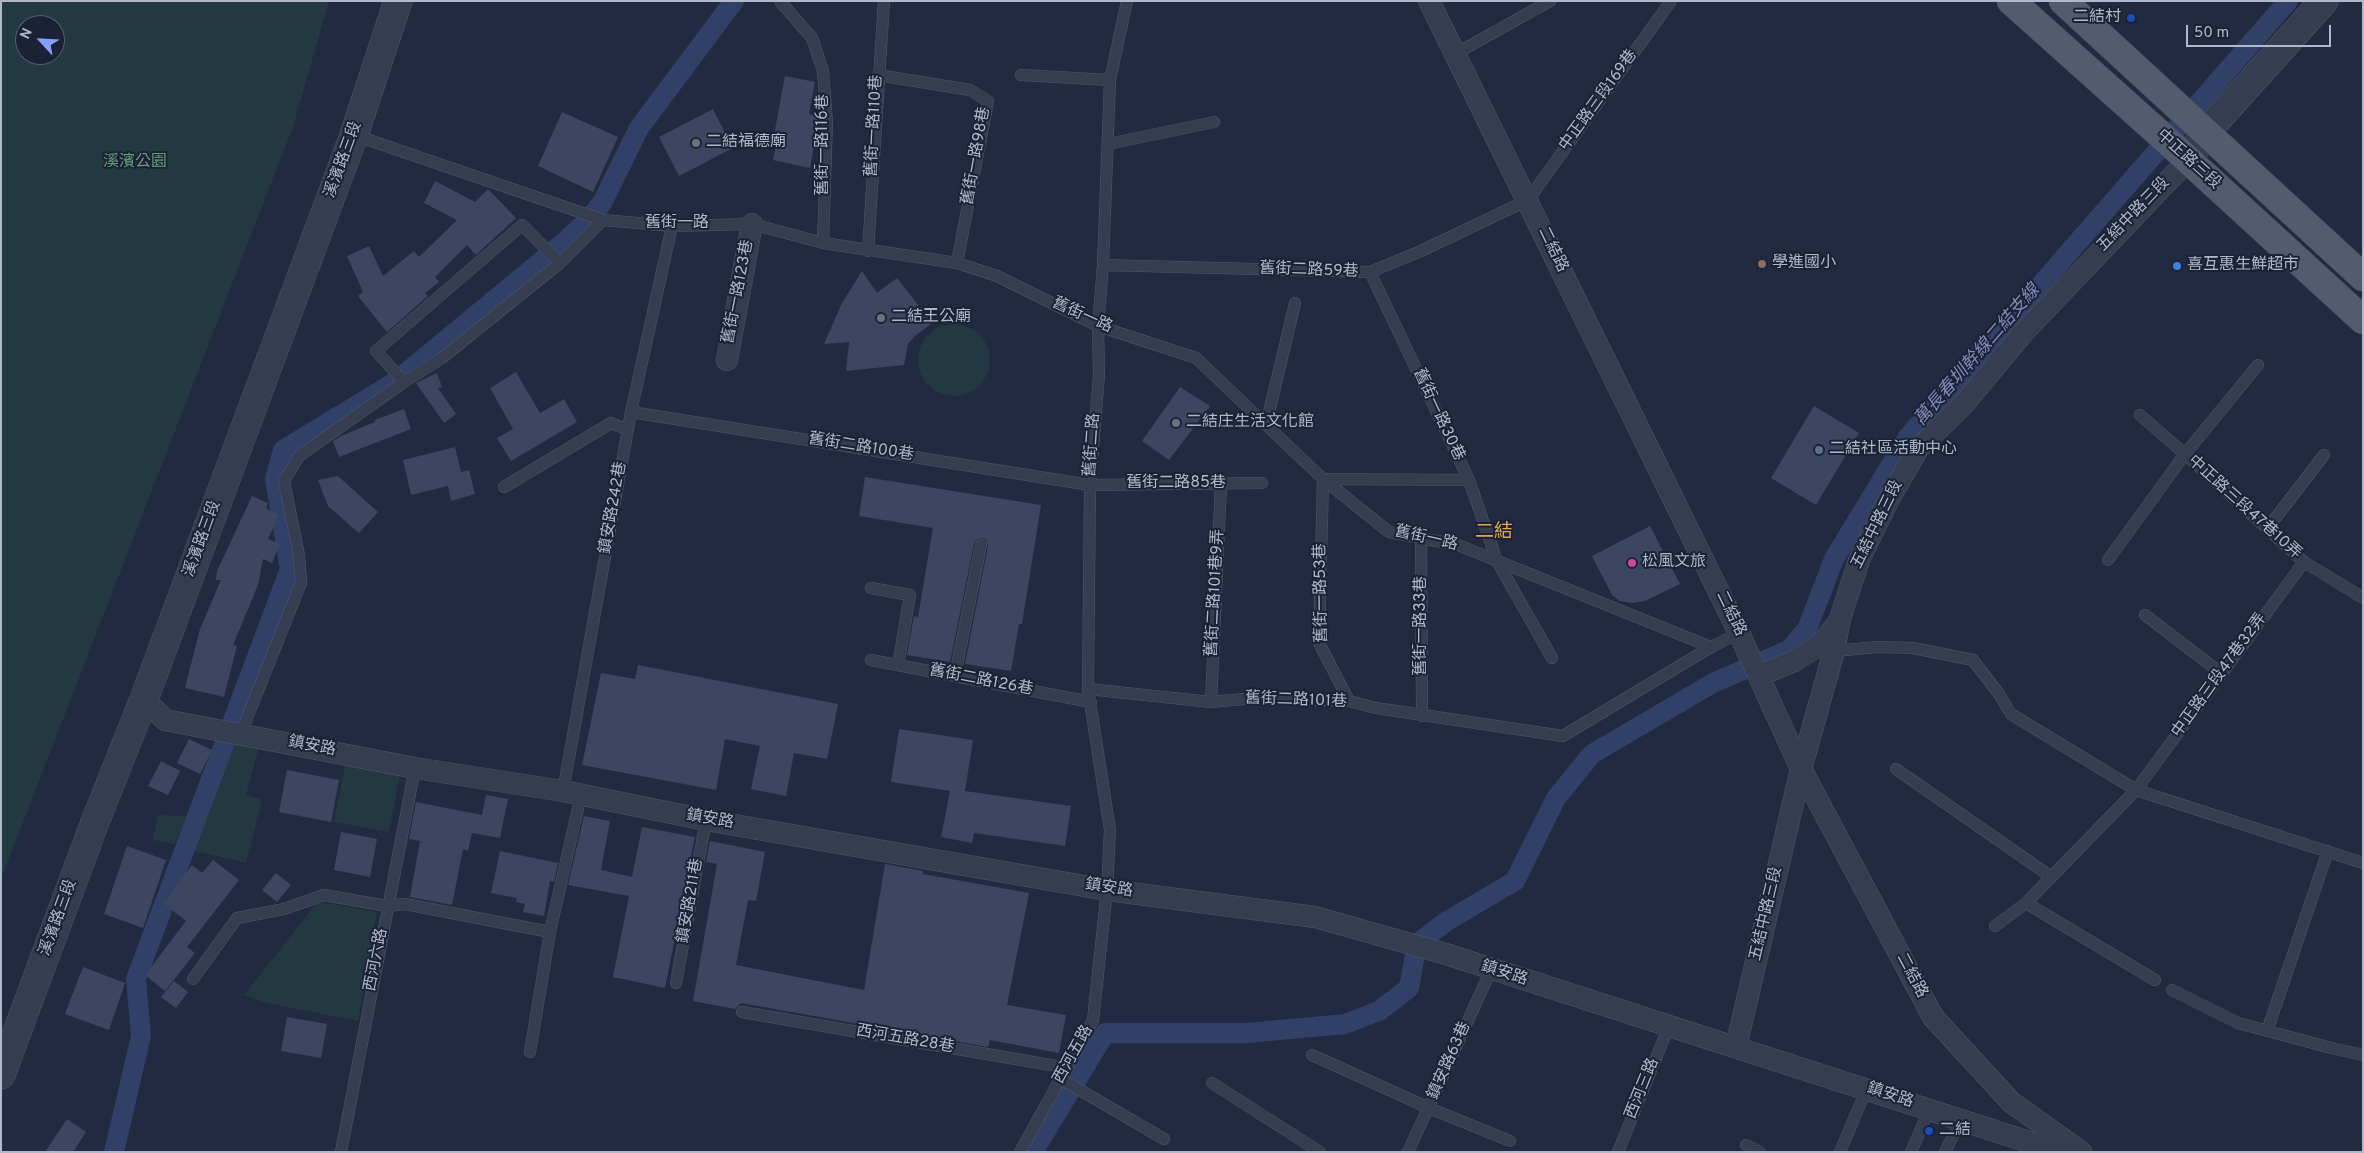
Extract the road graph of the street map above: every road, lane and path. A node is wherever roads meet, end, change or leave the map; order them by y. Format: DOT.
graph roads {
  1 [pos="398,1"];
  2 [pos="780,1"];
  3 [pos="884,1"];
  4 [pos="1127,1"];
  5 [pos="1429,1"];
  6 [pos="1550,1"];
  7 [pos="1671,1"];
  8 [pos="2011,1"];
  9 [pos="2063,1"];
  10 [pos="2324,1"];
  11 [pos="1455,54"];
  12 [pos="878,75"];
  13 [pos="1021,75"];
  14 [pos="1110,80"];
  15 [pos="1214,122"];
  16 [pos="2205,133"];
  17 [pos="354,135"];
  18 [pos="1108,144"];
  19 [pos="2188,160"];
  20 [pos="1528,200"];
  21 [pos="603,220"];
  22 [pos="752,224"];
  23 [pos="672,226"];
  24 [pos="823,243"];
  25 [pos="868,251"];
  26 [pos="560,262"];
  27 [pos="957,263"];
  28 [pos="1103,265"];
  29 [pos="1370,272"];
  30 [pos="2363,277"];
  31 [pos="1295,303"];
  32 [pos="2363,320"];
  33 [pos="1098,326"];
  34 [pos="727,360"];
  35 [pos="2258,365"];
  36 [pos="404,382"];
  37 [pos="631,412"];
  38 [pos="2140,415"];
  39 [pos="1266,425"];
  40 [pos="628,430"];
  41 [pos="2185,454"];
  42 [pos="2324,455"];
  43 [pos="1323,479"];
  44 [pos="1469,480"];
  45 [pos="1090,484"];
  46 [pos="1262,484"];
  47 [pos="1221,485"];
  48 [pos="504,487"];
  49 [pos="2267,529"];
  50 [pos="1421,537"];
  51 [pos="981,545"];
  52 [pos="2108,560"];
  53 [pos="1497,561"];
  54 [pos="2304,562"];
  55 [pos="871,588"];
  56 [pos="2363,598"];
  57 [pos="2145,615"];
  58 [pos="1840,619"];
  59 [pos="1740,633"];
  60 [pos="1711,647"];
  61 [pos="1834,651"];
  62 [pos="1552,658"];
  63 [pos="871,660"];
  64 [pos="898,665"];
  65 [pos="1755,665"];
  66 [pos="2221,673"];
  67 [pos="955,676"];
  68 [pos="1088,689"];
  69 [pos="144,700"];
  70 [pos="1349,700"];
  71 [pos="1090,702"];
  72 [pos="1211,702"];
  73 [pos="1422,716"];
  74 [pos="241,733"];
  75 [pos="415,768"];
  76 [pos="1801,769"];
  77 [pos="1896,769"];
  78 [pos="2136,790"];
  79 [pos="572,793"];
  80 [pos="706,820"];
  81 [pos="2328,851"];
  82 [pos="2363,863"];
  83 [pos="2050,876"];
  84 [pos="1107,890"];
  85 [pos="2026,903"];
  86 [pos="388,906"];
  87 [pos="1996,926"];
  88 [pos="550,932"];
  89 [pos="1491,970"];
  90 [pos="194,979"];
  91 [pos="2156,980"];
  92 [pos="676,983"];
  93 [pos="2172,990"];
  94 [pos="742,1012"];
  95 [pos="1669,1026"];
  96 [pos="2267,1031"];
  97 [pos="1736,1047"];
  98 [pos="530,1052"];
  99 [pos="1312,1055"];
  100 [pos="2363,1055"];
  101 [pos="1068,1068"];
  102 [pos="1,1075"];
  103 [pos="1061,1079"];
  104 [pos="1212,1083"];
  105 [pos="1867,1088"];
  106 [pos="1429,1108"];
  107 [pos="1929,1110"];
  108 [pos="1960,1120"];
  109 [pos="1164,1140"];
  110 [pos="1510,1141"];
  111 [pos="1746,1146"];
  112 [pos="341,1152"];
  113 [pos="1020,1152"];
  114 [pos="1320,1152"];
  115 [pos="1408,1152"];
  116 [pos="1618,1152"];
  117 [pos="1760,1152"];
  118 [pos="1840,1152"];
  119 [pos="1911,1152"];
  120 [pos="1945,1152"];
  121 [pos="2060,1152"];
  122 [pos="2081,1152"];
  1 -- 17 [label="street, 溪濱路三段"];
  2 -- 24 [label="lane, 舊街一路116巷"];
  3 -- 12 [label="lane, 舊街一路110巷"];
  4 -- 14 [label="lane, 舊街二路"];
  5 -- 11 [label="street, 二結路"];
  6 -- 11 [label="lane"];
  7 -- 20 [label="lane, 中正路三段169巷"];
  8 -- 19 [label="main road, 中正路三段"];
  9 -- 16 [label="main road, 中正路三段"];
  10 -- 16 [label="street, 五結中路三段"];
  11 -- 20 [label="street, 二結路"];
  12 -- 25 [label="lane, 舊街一路110巷"];
  12 -- 27 [label="lane, 舊街一路98巷"];
  13 -- 14 [label="lane"];
  14 -- 18 [label="lane, 舊街二路"];
  15 -- 18 [label="lane"];
  16 -- 19 [label="street, 五結中路三段"];
  16 -- 30 [label="main road, 中正路三段"];
  17 -- 21 [label="lane, 舊街一路"];
  17 -- 69 [label="street, 溪濱路三段"];
  18 -- 28 [label="lane, 舊街二路"];
  19 -- 32 [label="main road, 中正路三段"];
  19 -- 58 [label="street, 五結中路三段"];
  20 -- 29 [label="lane, 舊街二路59巷"];
  20 -- 59 [label="street, 二結路"];
  21 -- 23 [label="lane, 舊街一路"];
  21 -- 26 [label="lane"];
  22 -- 23 [label="lane, 舊街一路"];
  22 -- 24 [label="lane, 舊街一路"];
  22 -- 34 [label="street, 舊街一路123巷"];
  23 -- 37 [label="lane, 鎮安路242巷"];
  24 -- 25 [label="lane, 舊街一路"];
  25 -- 27 [label="lane, 舊街一路"];
  26 -- 36 [label="lane"];
  26 -- 36 [label="lane"];
  27 -- 33 [label="lane, 舊街一路"];
  28 -- 29 [label="lane, 舊街二路59巷"];
  28 -- 33 [label="lane, 舊街二路"];
  29 -- 44 [label="lane, 舊街一路30巷"];
  31 -- 39 [label="lane"];
  33 -- 39 [label="lane, 舊街一路"];
  33 -- 45 [label="lane, 舊街二路"];
  35 -- 41 [label="lane"];
  36 -- 74 [label="lane"];
  37 -- 40 [label="lane, 鎮安路242巷"];
  37 -- 45 [label="lane, 舊街二路100巷"];
  38 -- 41 [label="lane"];
  39 -- 43 [label="lane, 舊街一路"];
  40 -- 48 [label="lane"];
  40 -- 79 [label="lane, 鎮安路242巷"];
  41 -- 49 [label="lane, 中正路三段47巷10弄"];
  41 -- 52 [label="lane, 中正路三段47巷10弄"];
  42 -- 49 [label="lane"];
  43 -- 44 [label="lane"];
  43 -- 50 [label="lane, 舊街一路"];
  43 -- 70 [label="lane, 舊街一路53巷"];
  44 -- 53 [label="lane, 舊街一路30巷"];
  45 -- 47 [label="lane, 舊街二路85巷"];
  45 -- 68 [label="lane, 舊街二路"];
  46 -- 47 [label="lane, 舊街二路85巷"];
  47 -- 72 [label="lane, 舊街二路101巷9弄"];
  49 -- 54 [label="lane, 中正路三段47巷10弄"];
  50 -- 53 [label="lane, 舊街一路"];
  50 -- 73 [label="lane, 舊街一路33巷"];
  51 -- 67 [label="lane"];
  53 -- 60 [label="lane, 舊街一路"];
  53 -- 62 [label="lane, 舊街一路30巷"];
  54 -- 56 [label="lane, 中正路三段47巷10弄"];
  54 -- 66 [label="lane, 中正路三段47巷32弄"];
  55 -- 64 [label="lane"];
  57 -- 66 [label="lane"];
  58 -- 61 [label="street, 五結中路三段"];
  58 -- 65 [label="street"];
  59 -- 60 [label="lane"];
  59 -- 65 [label="street, 二結路"];
  60 -- 73 [label="lane, 舊街二路101巷"];
  61 -- 76 [label="street, 五結中路三段"];
  61 -- 78 [label="lane"];
  63 -- 64 [label="lane, 舊街二路126巷"];
  64 -- 67 [label="lane, 舊街二路126巷"];
  65 -- 76 [label="street, 二結路"];
  66 -- 78 [label="lane, 中正路三段47巷32弄"];
  67 -- 71 [label="lane, 舊街二路126巷"];
  68 -- 71 [label="lane, 舊街二路"];
  68 -- 72 [label="lane, 舊街二路101巷"];
  69 -- 74 [label="street, 鎮安路"];
  69 -- 102 [label="street, 溪濱路三段"];
  70 -- 72 [label="lane, 舊街二路101巷"];
  70 -- 73 [label="lane, 舊街二路101巷"];
  71 -- 84 [label="lane, 舊街二路"];
  74 -- 75 [label="street, 鎮安路"];
  75 -- 79 [label="street, 鎮安路"];
  75 -- 86 [label="lane, 西河六路"];
  76 -- 97 [label="street, 五結中路三段"];
  76 -- 122 [label="street, 二結路"];
  77 -- 83 [label="lane"];
  78 -- 81 [label="lane"];
  78 -- 83 [label="lane, 中正路三段47巷32弄"];
  79 -- 80 [label="street, 鎮安路"];
  79 -- 88 [label="lane, 鎮安路242巷"];
  80 -- 84 [label="street, 鎮安路"];
  80 -- 92 [label="lane, 鎮安路211巷"];
  81 -- 82 [label="lane"];
  81 -- 96 [label="lane"];
  83 -- 85 [label="lane, 中正路三段47巷32弄"];
  84 -- 89 [label="street, 鎮安路"];
  84 -- 101 [label="lane, 西河五路"];
  85 -- 87 [label="lane, 中正路三段47巷32弄"];
  85 -- 91 [label="lane"];
  86 -- 88 [label="lane"];
  86 -- 90 [label="lane"];
  86 -- 112 [label="lane, 西河六路"];
  88 -- 98 [label="lane, 鎮安路242巷"];
  89 -- 95 [label="street, 鎮安路"];
  89 -- 106 [label="lane, 鎮安路63巷"];
  93 -- 96 [label="lane"];
  94 -- 101 [label="lane, 西河五路28巷"];
  95 -- 97 [label="street, 鎮安路"];
  95 -- 116 [label="lane, 西河三路"];
  96 -- 100 [label="lane"];
  97 -- 105 [label="street, 鎮安路"];
  99 -- 106 [label="lane"];
  101 -- 103 [label="lane, 西河五路"];
  103 -- 109 [label="lane"];
  103 -- 113 [label="lane, 西河五路"];
  104 -- 114 [label="lane"];
  105 -- 107 [label="street, 鎮安路"];
  105 -- 118 [label="lane"];
  106 -- 110 [label="lane"];
  106 -- 115 [label="lane, 鎮安路63巷"];
  107 -- 108 [label="street, 鎮安路"];
  107 -- 119 [label="lane"];
  108 -- 120 [label="lane"];
  108 -- 121 [label="street, 鎮安路"];
  111 -- 117 [label="lane"];
}
